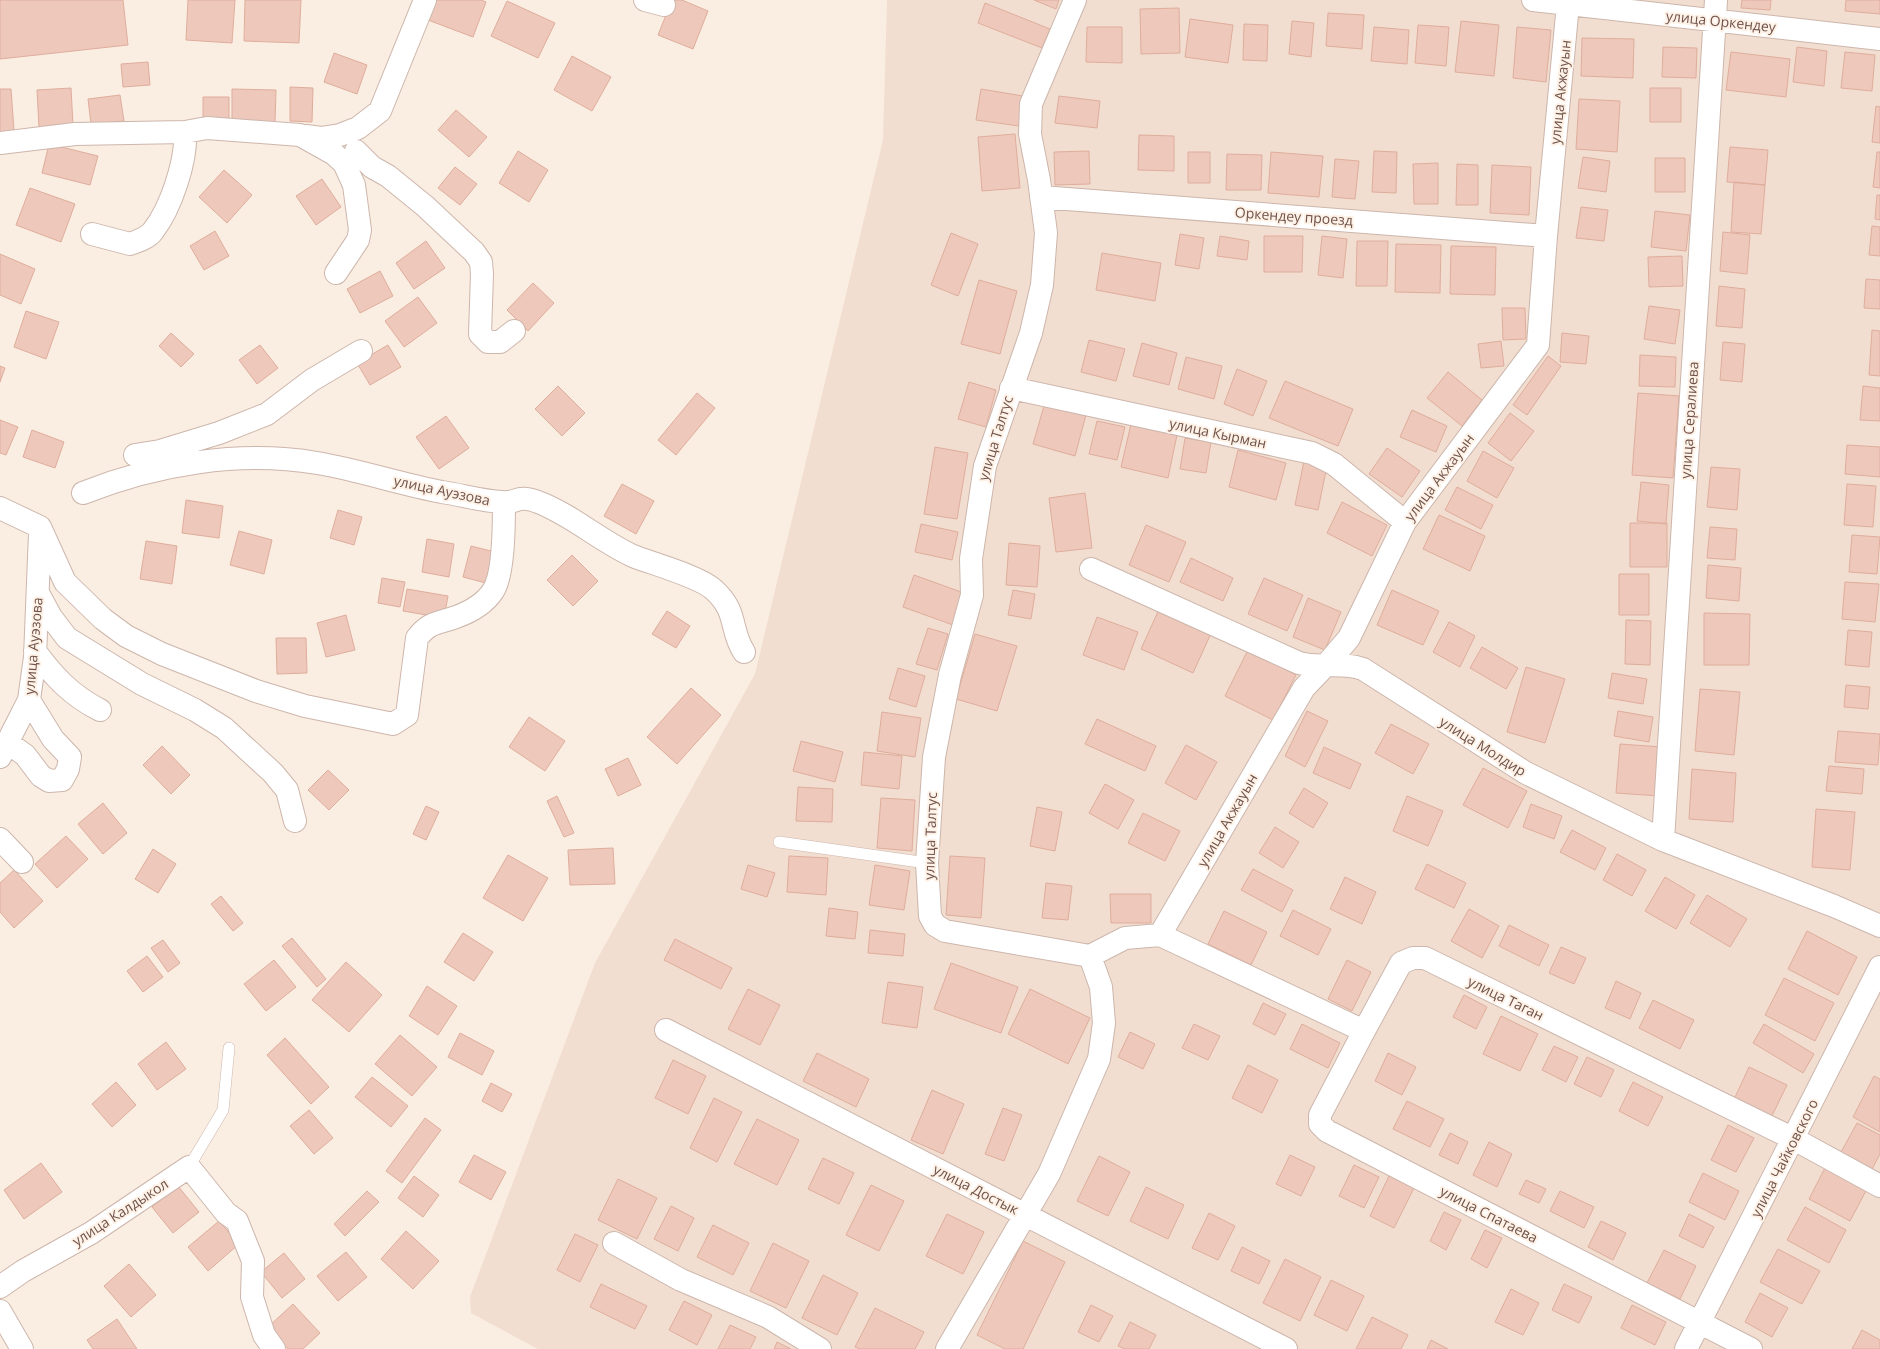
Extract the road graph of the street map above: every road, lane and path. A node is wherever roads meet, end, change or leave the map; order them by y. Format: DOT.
graph roads {
  1 [pos="426,0"];
  2 [pos="1075,0"];
  3 [pos="1533,0"];
  4 [pos="1568,4"];
  5 [pos="1714,10"];
  6 [pos="1880,39"];
  7 [pos="185,132"];
  8 [pos="300,135"];
  9 [pos="0,144"];
  10 [pos="356,151"];
  11 [pos="1041,197"];
  12 [pos="92,234"];
  13 [pos="1546,236"];
  14 [pos="336,273"];
  15 [pos="514,331"];
  16 [pos="361,351"];
  17 [pos="1011,388"];
  18 [pos="136,455"];
  19 [pos="83,493"];
  20 [pos="504,503"];
  21 [pos="0,508"];
  22 [pos="1405,522"];
  23 [pos="40,527"];
  24 [pos="1090,569"];
  25 [pos="38,593"];
  26 [pos="35,651"];
  27 [pos="744,652"];
  28 [pos="1326,665"];
  29 [pos="29,700"];
  30 [pos="100,710"];
  31 [pos="4,750"];
  32 [pos="295,821"];
  33 [pos="0,839"];
  34 [pos="1663,840"];
  35 [pos="779,842"];
  36 [pos="22,862"];
  37 [pos="927,863"];
  38 [pos="1880,926"];
  39 [pos="1160,934"];
  40 [pos="1090,956"];
  41 [pos="1880,967"];
  42 [pos="666,1030"];
  43 [pos="1364,1031"];
  44 [pos="229,1048"];
  45 [pos="1794,1139"];
  46 [pos="189,1167"];
  47 [pos="1880,1186"];
  48 [pos="1025,1215"];
  49 [pos="614,1243"];
  50 [pos="0,1287"];
  51 [pos="0,1311"];
  52 [pos="1700,1322"];
  53 [pos="22,1349"];
  54 [pos="274,1349"];
  55 [pos="820,1349"];
  56 [pos="947,1349"];
  57 [pos="1286,1349"];
  58 [pos="1686,1349"];
  59 [pos="1751,1349"];
  1 -- 8 [label="street"];
  2 -- 11 [label="street, улица Талтус"];
  3 -- 4 [label="street, улица Оркендеу"];
  4 -- 5 [label="street, улица Оркендеу"];
  4 -- 13 [label="street, улица Акжауын"];
  5 -- 6 [label="street, улица Оркендеу"];
  5 -- 34 [label="street, улица Сералиева"];
  7 -- 8 [label="street"];
  7 -- 9 [label="street"];
  7 -- 12 [label="street"];
  8 -- 14 [label="street"];
  10 -- 15 [label="street"];
  11 -- 13 [label="street, Оркендеу проезд"];
  11 -- 17 [label="street, улица Талтус"];
  13 -- 22 [label="street, улица Акжауын"];
  16 -- 18 [label="street"];
  17 -- 22 [label="street, улица Кырман"];
  17 -- 37 [label="street, улица Талтус"];
  19 -- 20 [label="street, улица Ауэзова"];
  20 -- 23 [label="street"];
  20 -- 27 [label="street, улица Ауэзова"];
  21 -- 23 [label="street"];
  22 -- 28 [label="street, улица Акжауын"];
  23 -- 25 [label="street, улица Ауэзова"];
  24 -- 28 [label="street, улица Молдир"];
  25 -- 26 [label="street, улица Ауэзова"];
  25 -- 32 [label="street"];
  26 -- 29 [label="street, улица Ауэзова"];
  26 -- 30 [label="street"];
  28 -- 34 [label="street, улица Молдир"];
  28 -- 39 [label="street, улица Акжауын"];
  29 -- 31 [label="street, улица Ауэзова"];
  29 -- 31 [label="street"];
  33 -- 36 [label="street"];
  34 -- 38 [label="street, улица Молдир"];
  35 -- 37 [label="lane"];
  37 -- 40 [label="street, улица Талтус"];
  39 -- 40 [label="street"];
  39 -- 43 [label="street"];
  40 -- 48 [label="street"];
  41 -- 45 [label="street, улица Чайковского"];
  42 -- 48 [label="street, улица Достык"];
  43 -- 45 [label="street, улица Таган"];
  43 -- 52 [label="street, улица Спатаева"];
  44 -- 46 [label="lane"];
  45 -- 47 [label="street, улица Таган"];
  45 -- 52 [label="street, улица Чайковского"];
  46 -- 50 [label="street, улица Калдыкол"];
  46 -- 54 [label="street"];
  48 -- 56 [label="street"];
  48 -- 57 [label="street, улица Достык"];
  49 -- 55 [label="street"];
  51 -- 53 [label="street"];
  52 -- 58 [label="street, улица Чайковского"];
  52 -- 59 [label="street, улица Спатаева"];
}
